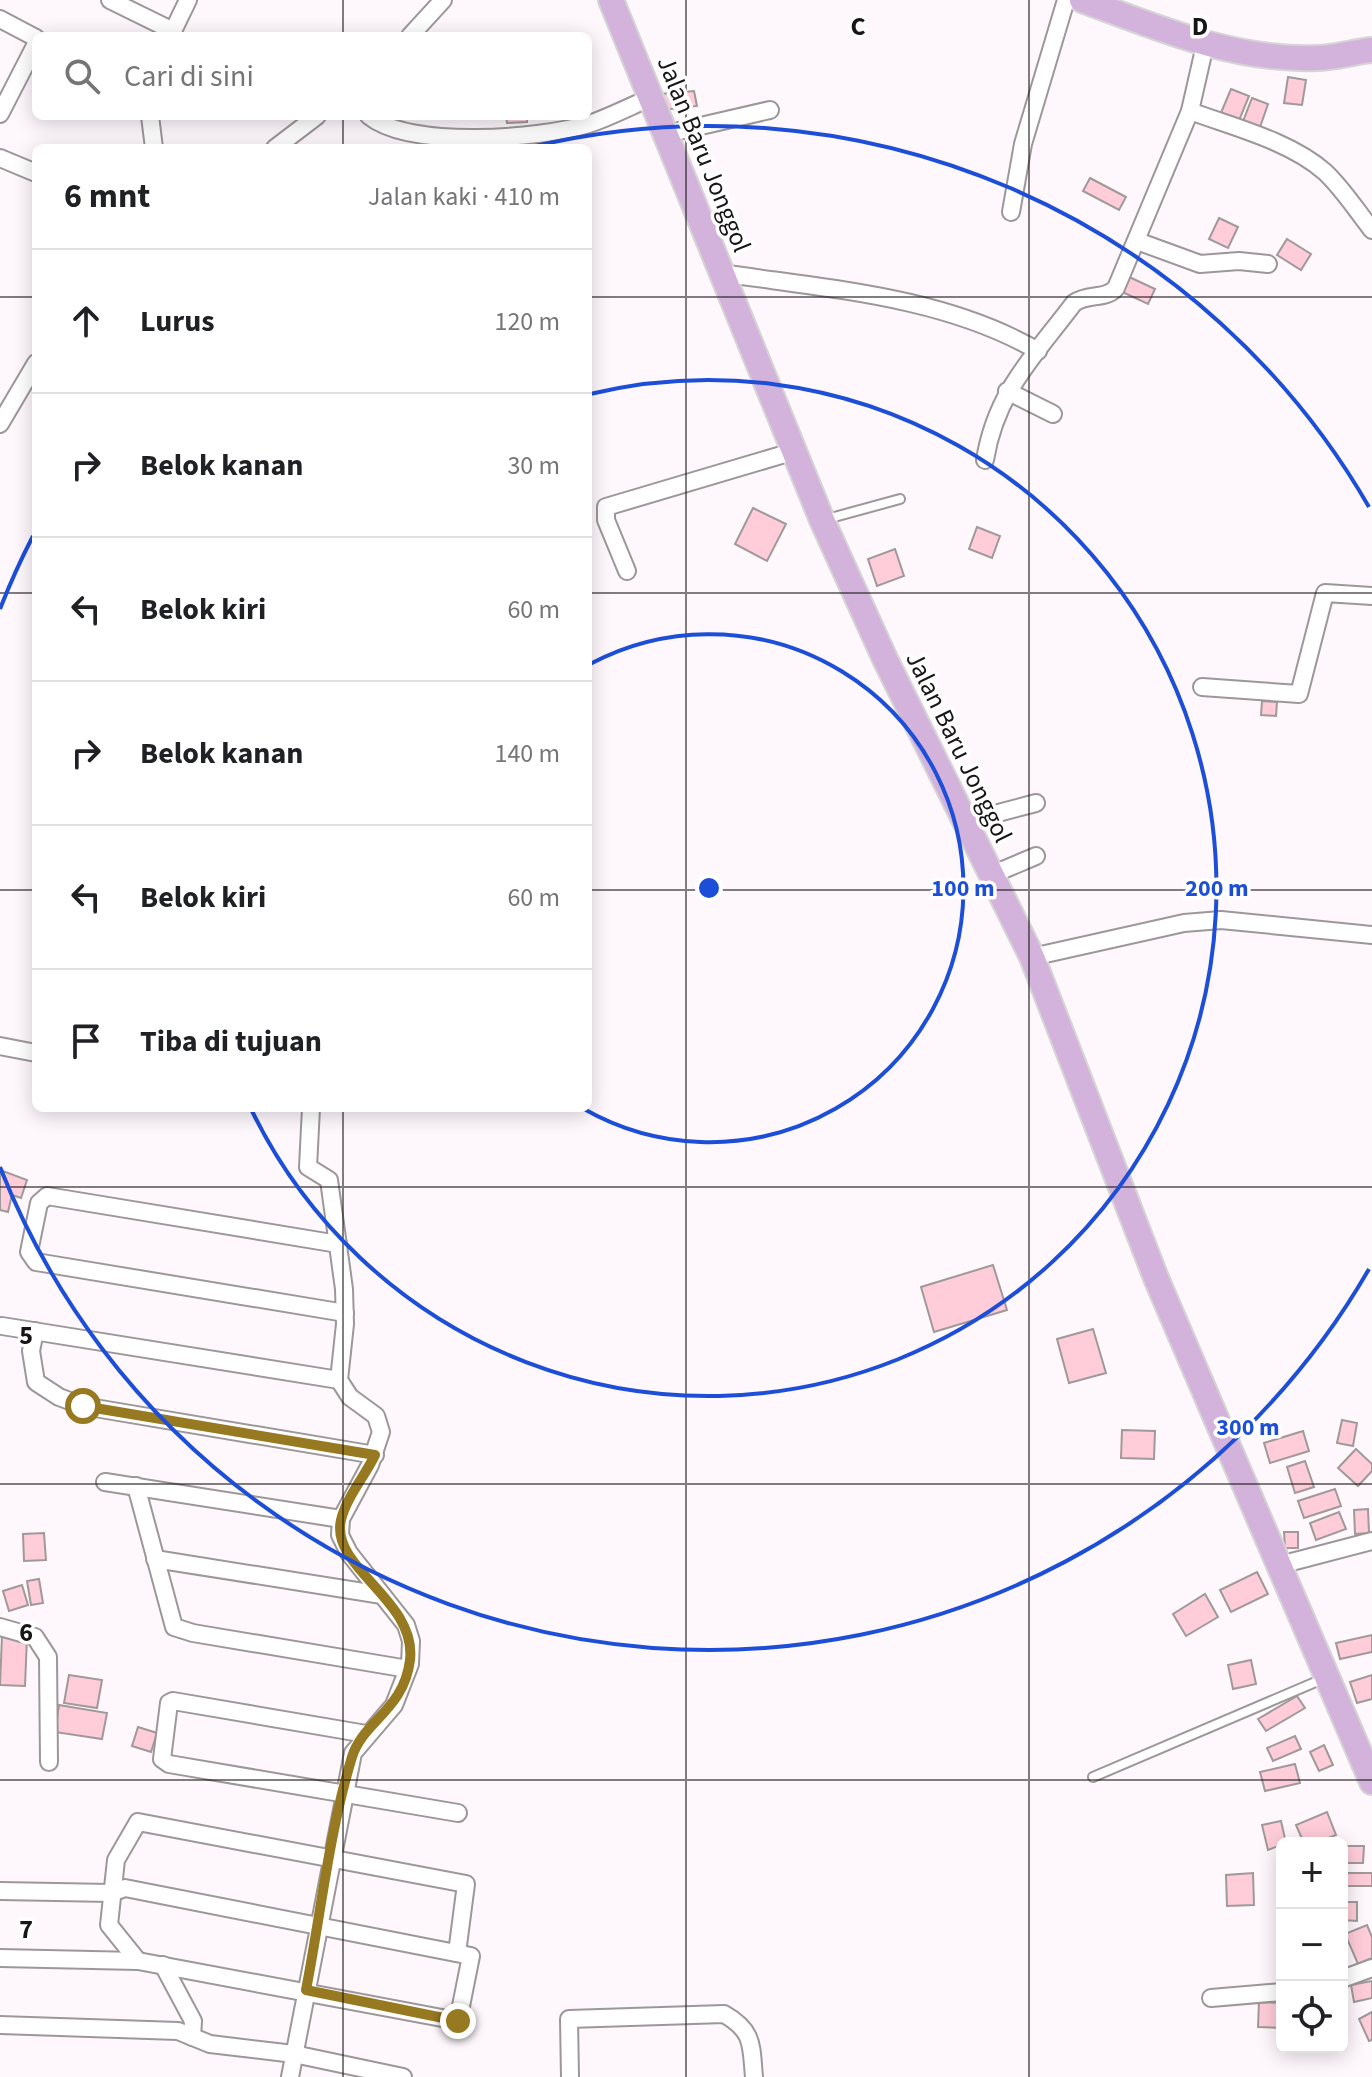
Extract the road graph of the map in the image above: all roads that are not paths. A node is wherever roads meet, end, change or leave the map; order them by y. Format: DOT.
graph roads {
  1 [pos="110,0"];
  2 [pos="188,0"];
  3 [pos="443,0"];
  4 [pos="611,0"];
  5 [pos="1066,0"];
  6 [pos="1082,0"];
  7 [pos="0,19"];
  8 [pos="414,32"];
  9 [pos="32,39"];
  10 [pos="1205,45"];
  11 [pos="32,49"];
  12 [pos="1372,50"];
  13 [pos="652,97"];
  14 [pos="770,110"];
  15 [pos="1190,111"];
  16 [pos="0,114"];
  17 [pos="150,120"];
  18 [pos="312,120"];
  19 [pos="374,120"];
  20 [pos="666,134"];
  21 [pos="511,141"];
  22 [pos="154,144"];
  23 [pos="280,144"];
  24 [pos="0,158"];
  25 [pos="32,171"];
  26 [pos="1011,212"];
  27 [pos="1372,230"];
  28 [pos="1137,241"];
  29 [pos="1268,264"];
  30 [pos="721,273"];
  31 [pos="1038,351"];
  32 [pos="32,368"];
  33 [pos="1007,391"];
  34 [pos="4,405"];
  35 [pos="1053,414"];
  36 [pos="0,424"];
  37 [pos="795,451"];
  38 [pos="985,460"];
  39 [pos="900,499"];
  40 [pos="822,520"];
  41 [pos="627,571"];
  42 [pos="1372,596"];
  43 [pos="1202,687"];
  44 [pos="1036,803"];
  45 [pos="964,822"];
  46 [pos="1036,856"];
  47 [pos="991,875"];
  48 [pos="1372,935"];
  49 [pos="1032,957"];
  50 [pos="0,1046"];
  51 [pos="32,1052"];
  52 [pos="311,1112"];
  53 [pos="338,1244"];
  54 [pos="345,1313"];
  55 [pos="2,1326"];
  56 [pos="35,1331"];
  57 [pos="339,1380"];
  58 [pos="375,1455"];
  59 [pos="105,1482"];
  60 [pos="136,1486"];
  61 [pos="341,1519"];
  62 [pos="1372,1541"];
  63 [pos="155,1559"];
  64 [pos="1280,1565"];
  65 [pos="382,1595"];
  66 [pos="0,1627"];
  67 [pos="408,1669"];
  68 [pos="1326,1677"];
  69 [pos="366,1734"];
  70 [pos="49,1762"];
  71 [pos="1093,1777"];
  72 [pos="1372,1782"];
  73 [pos="342,1795"];
  74 [pos="458,1813"];
  75 [pos="330,1860"];
  76 [pos="0,1891"];
  77 [pos="111,1893"];
  78 [pos="318,1927"];
  79 [pos="457,1953"];
  80 [pos="0,1958"];
  81 [pos="138,1961"];
  82 [pos="163,1965"];
  83 [pos="1372,1968"];
  84 [pos="1348,1977"];
  85 [pos="306,1990"];
  86 [pos="1276,1993"];
  87 [pos="1211,1998"];
  88 [pos="0,2025"];
  89 [pos="192,2037"];
  90 [pos="294,2054"];
  91 [pos="290,2077"];
  92 [pos="403,2077"];
  93 [pos="570,2077"];
  94 [pos="754,2077"];
  1 -- 2 [label="street"];
  3 -- 8 [label="street"];
  4 -- 13 [label="main road, Jalan Baru Jonggol"];
  5 -- 26 [label="street"];
  6 -- 10 [label="main road"];
  7 -- 9 [label="street"];
  10 -- 12 [label="main road"];
  10 -- 15 [label="street"];
  11 -- 16 [label="street"];
  13 -- 20 [label="main road, Jalan Baru Jonggol"];
  13 -- 21 [label="street"];
  14 -- 20 [label="street"];
  15 -- 27 [label="street"];
  15 -- 28 [label="street"];
  17 -- 22 [label="street"];
  18 -- 23 [label="street"];
  19 -- 21 [label="street"];
  20 -- 30 [label="main road, Jalan Baru Jonggol"];
  24 -- 25 [label="street"];
  28 -- 29 [label="street"];
  28 -- 31 [label="street"];
  30 -- 31 [label="street"];
  30 -- 37 [label="main road, Jalan Baru Jonggol"];
  31 -- 33 [label="street"];
  32 -- 34 [label="street"];
  33 -- 35 [label="street"];
  33 -- 38 [label="street"];
  34 -- 36 [label="street"];
  37 -- 40 [label="main road, Jalan Baru Jonggol"];
  37 -- 41 [label="street"];
  39 -- 40 [label="lane"];
  40 -- 45 [label="main road, Jalan Baru Jonggol"];
  42 -- 43 [label="street"];
  44 -- 45 [label="street"];
  45 -- 47 [label="main road, Jalan Baru Jonggol"];
  46 -- 47 [label="street"];
  47 -- 49 [label="main road, Jalan Baru Jonggol"];
  48 -- 49 [label="street"];
  49 -- 64 [label="main road, Jalan Baru Jonggol"];
  50 -- 51 [label="street"];
  52 -- 53 [label="street"];
  53 -- 54 [label="street"];
  53 -- 54 [label="street"];
  54 -- 57 [label="street"];
  55 -- 56 [label="street"];
  56 -- 57 [label="street"];
  56 -- 58 [label="street"];
  57 -- 58 [label="street"];
  58 -- 61 [label="street"];
  59 -- 60 [label="street"];
  60 -- 61 [label="street"];
  60 -- 63 [label="street"];
  61 -- 65 [label="street"];
  62 -- 64 [label="street"];
  63 -- 65 [label="street"];
  63 -- 67 [label="street"];
  64 -- 68 [label="main road, Jalan Baru Jonggol"];
  65 -- 67 [label="street"];
  66 -- 70 [label="street"];
  67 -- 69 [label="street"];
  68 -- 71 [label="lane"];
  68 -- 72 [label="main road, Jalan Baru Jonggol"];
  69 -- 73 [label="street"];
  69 -- 73 [label="street"];
  73 -- 74 [label="street"];
  73 -- 75 [label="street"];
  75 -- 77 [label="street"];
  75 -- 78 [label="street"];
  75 -- 79 [label="street"];
  76 -- 77 [label="street"];
  77 -- 78 [label="street"];
  77 -- 81 [label="street"];
  78 -- 79 [label="street"];
  78 -- 85 [label="street"];
  79 -- 85 [label="street"];
  80 -- 81 [label="street"];
  81 -- 82 [label="street"];
  82 -- 85 [label="street"];
  82 -- 89 [label="street"];
  83 -- 84 [label="street"];
  85 -- 90 [label="street"];
  86 -- 87 [label="street"];
  88 -- 89 [label="street"];
  89 -- 90 [label="street"];
  90 -- 91 [label="street"];
  90 -- 92 [label="street"];
  93 -- 94 [label="street"];
}
